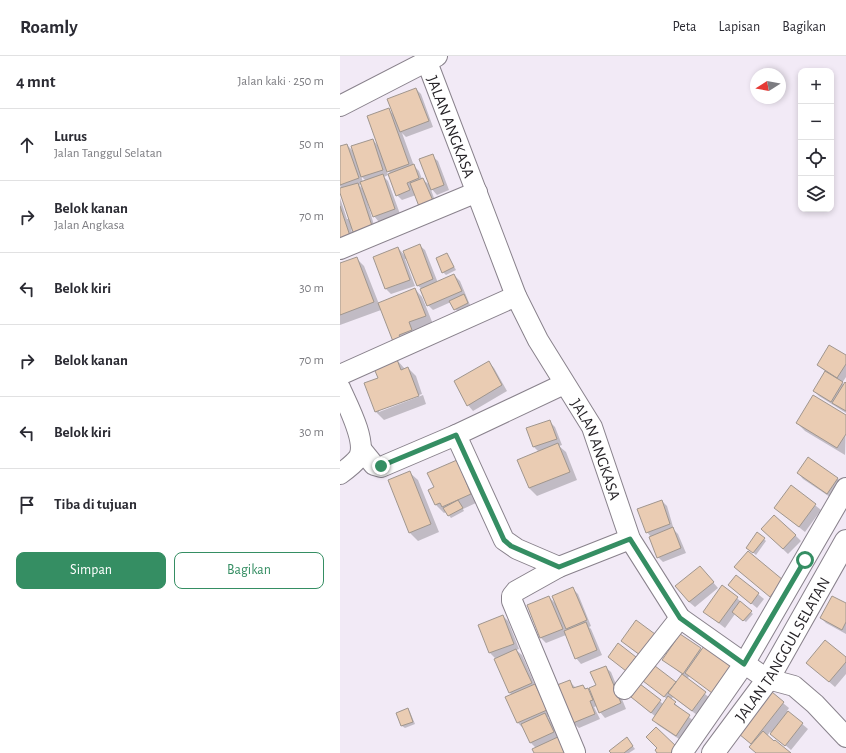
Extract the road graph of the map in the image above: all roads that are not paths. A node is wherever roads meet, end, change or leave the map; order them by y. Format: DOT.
graph roads {
  1 [pos="432,59"];
  2 [pos="340,106"];
  3 [pos="477,192"];
  4 [pos="340,249"];
  5 [pos="516,296"];
  6 [pos="340,375"];
  7 [pos="564,384"];
  8 [pos="340,388"];
  9 [pos="456,435"];
  10 [pos="361,449"];
  11 [pos="340,474"];
  12 [pos="846,488"];
  13 [pos="630,539"];
  14 [pos="846,541"];
  15 [pos="559,567"];
  16 [pos="680,618"];
  17 [pos="755,671"];
  18 [pos="624,689"];
  19 [pos="846,737"];
  20 [pos="575,752"];
  21 [pos="682,753"];
  22 [pos="713,753"];
  1 -- 2 [label="street, JALAN ANGKASA"];
  1 -- 3 [label="street, JALAN ANGKASA"];
  3 -- 4 [label="street, JALAN ANGKASA"];
  3 -- 5 [label="street, JALAN ANGKASA"];
  5 -- 6 [label="street"];
  5 -- 7 [label="street, JALAN ANGKASA"];
  7 -- 9 [label="street"];
  7 -- 13 [label="street, JALAN ANGKASA"];
  8 -- 10 [label="street"];
  9 -- 10 [label="street"];
  9 -- 15 [label="street"];
  10 -- 11 [label="street"];
  12 -- 17 [label="street, JALAN TANGGUL SELATAN"];
  13 -- 15 [label="street"];
  13 -- 16 [label="street, JALAN ANGKASA"];
  14 -- 17 [label="street, JALAN TANGGUL SELATAN"];
  15 -- 20 [label="street"];
  16 -- 17 [label="street, JALAN ANGKASA"];
  16 -- 18 [label="street"];
  17 -- 19 [label="street"];
  17 -- 21 [label="street, JALAN TANGGUL SELATAN"];
  17 -- 22 [label="street, JALAN TANGGUL SELATAN"];
}
